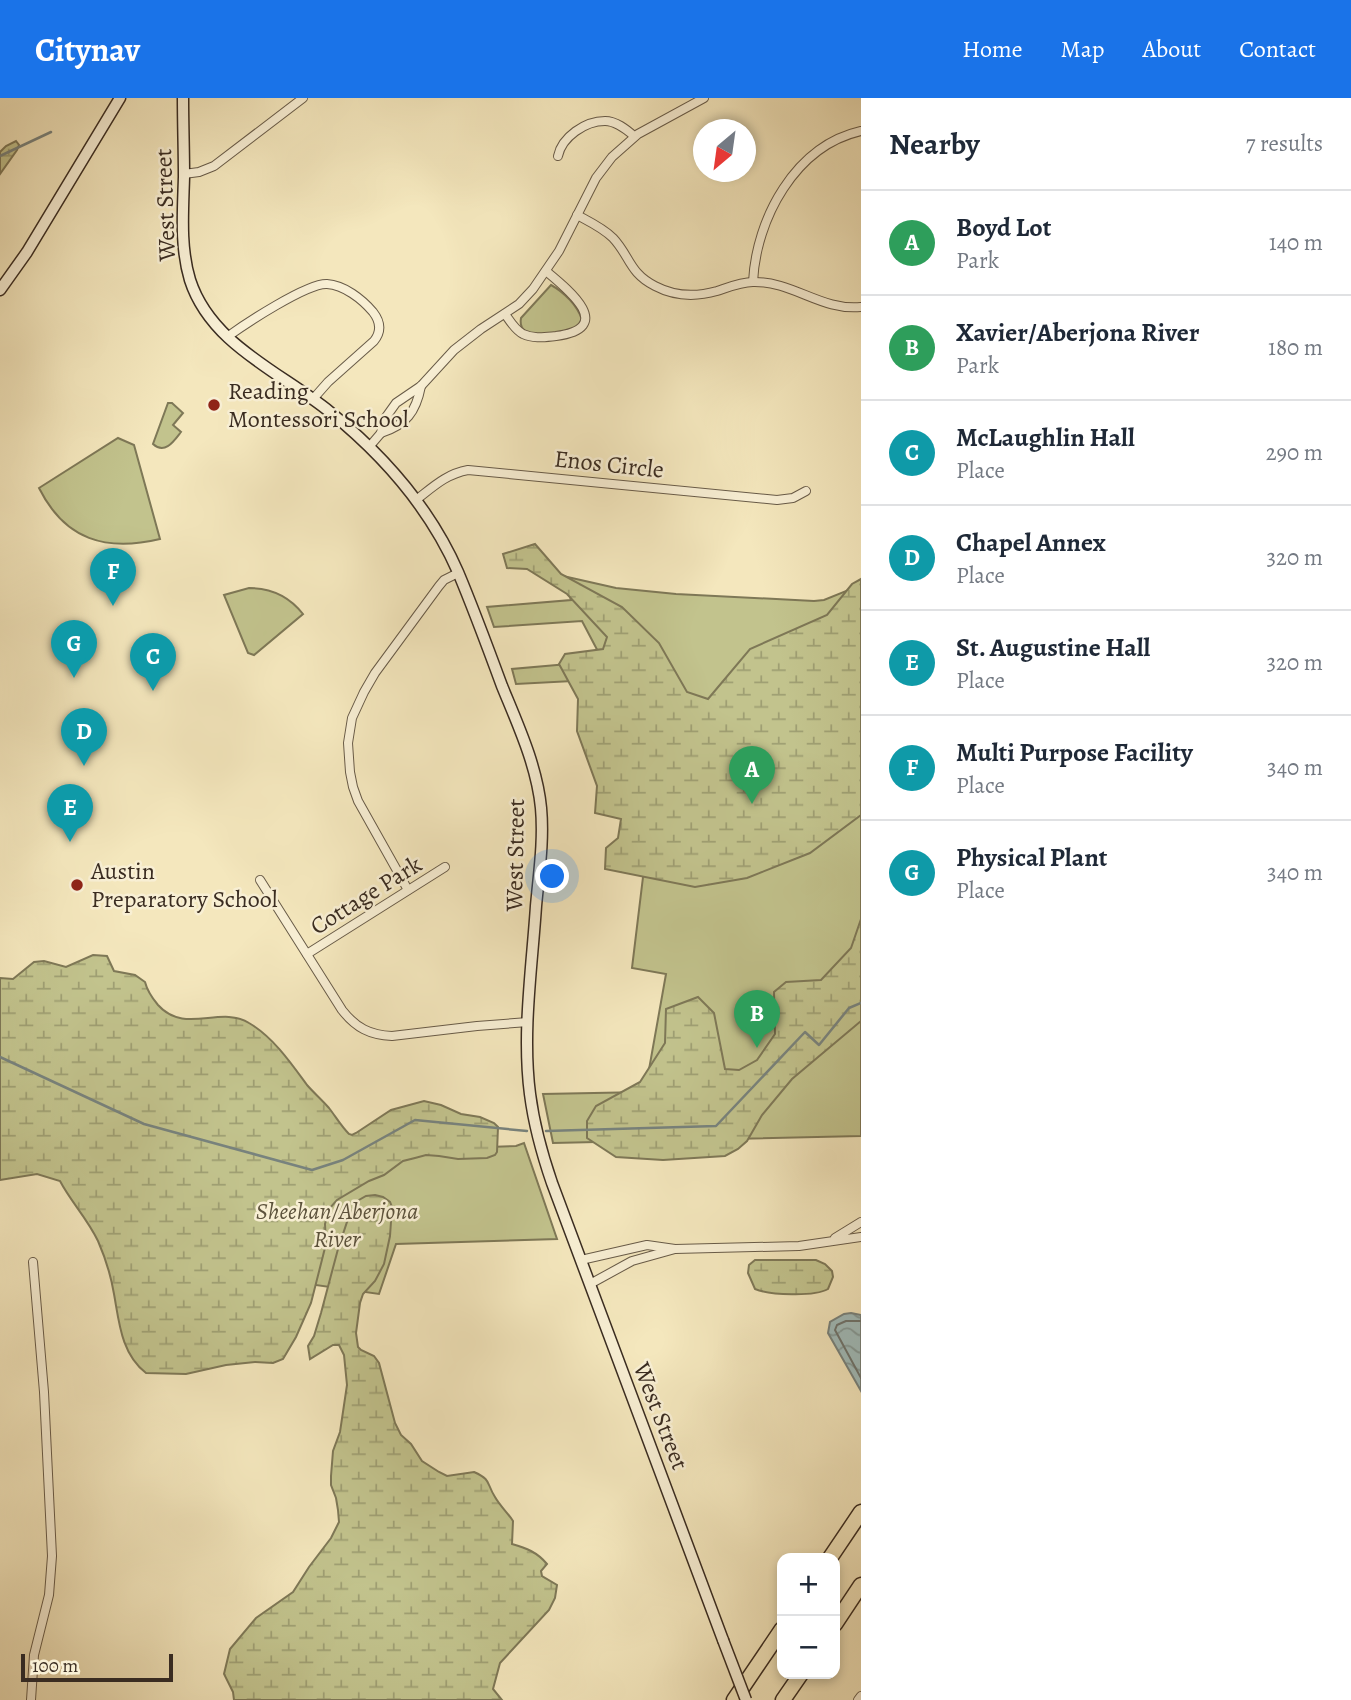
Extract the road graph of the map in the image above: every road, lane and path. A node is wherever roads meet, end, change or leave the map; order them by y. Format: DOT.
graph roads {
  1 [pos="120,98"];
  2 [pos="183,98"];
  3 [pos="303,98"];
  4 [pos="704,98"];
  5 [pos="861,131"];
  6 [pos="634,136"];
  7 [pos="558,156"];
  8 [pos="184,174"];
  9 [pos="577,215"];
  10 [pos="546,271"];
  11 [pos="753,282"];
  12 [pos="0,290"];
  13 [pos="861,307"];
  14 [pos="505,314"];
  15 [pos="227,337"];
  16 [pos="421,386"];
  17 [pos="313,399"];
  18 [pos="380,433"];
  19 [pos="369,447"];
  20 [pos="806,491"];
  21 [pos="416,500"];
  22 [pos="458,573"];
  23 [pos="445,867"];
  24 [pos="260,880"];
  25 [pos="408,890"];
  26 [pos="307,954"];
  27 [pos="528,1022"];
  28 [pos="861,1222"];
  29 [pos="861,1237"];
  30 [pos="830,1241"];
  31 [pos="675,1249"];
  32 [pos="581,1261"];
  33 [pos="33,1262"];
  34 [pos="590,1284"];
  35 [pos="861,1512"];
  36 [pos="833,1553"];
  37 [pos="861,1585"];
  38 [pos="840,1616"];
  39 [pos="777,1636"];
  40 [pos="798,1679"];
  41 [pos="31,1700"];
  42 [pos="734,1700"];
  43 [pos="746,1700"];
  44 [pos="783,1700"];
  1 -- 12 [label="main road"];
  2 -- 8 [label="main road, West Street"];
  3 -- 8 [label="street"];
  4 -- 6 [label="street"];
  5 -- 11 [label="street"];
  6 -- 7 [label="street"];
  6 -- 9 [label="street"];
  8 -- 15 [label="main road, West Street"];
  9 -- 10 [label="street"];
  9 -- 11 [label="street"];
  10 -- 14 [label="street"];
  10 -- 14 [label="street"];
  11 -- 13 [label="street"];
  14 -- 16 [label="street"];
  15 -- 17 [label="main road, West Street"];
  15 -- 17 [label="street"];
  16 -- 18 [label="street"];
  16 -- 18 [label="street"];
  17 -- 19 [label="main road, West Street"];
  18 -- 19 [label="street"];
  19 -- 21 [label="main road, West Street"];
  20 -- 21 [label="street, Enos Circle"];
  21 -- 22 [label="main road, West Street"];
  22 -- 25 [label="street"];
  22 -- 27 [label="main road, West Street"];
  23 -- 25 [label="street, Cottage Park"];
  24 -- 26 [label="street"];
  25 -- 26 [label="street, Cottage Park"];
  26 -- 27 [label="street"];
  27 -- 32 [label="main road, West Street"];
  28 -- 30 [label="street"];
  29 -- 30 [label="street"];
  30 -- 31 [label="street"];
  31 -- 32 [label="street"];
  31 -- 34 [label="street"];
  32 -- 34 [label="main road, West Street"];
  33 -- 41 [label="street"];
  34 -- 43 [label="main road, West Street, bridge"];
  35 -- 36 [label="highway"];
  37 -- 38 [label="highway"];
  39 -- 42 [label="highway"];
  40 -- 44 [label="highway"];
}
